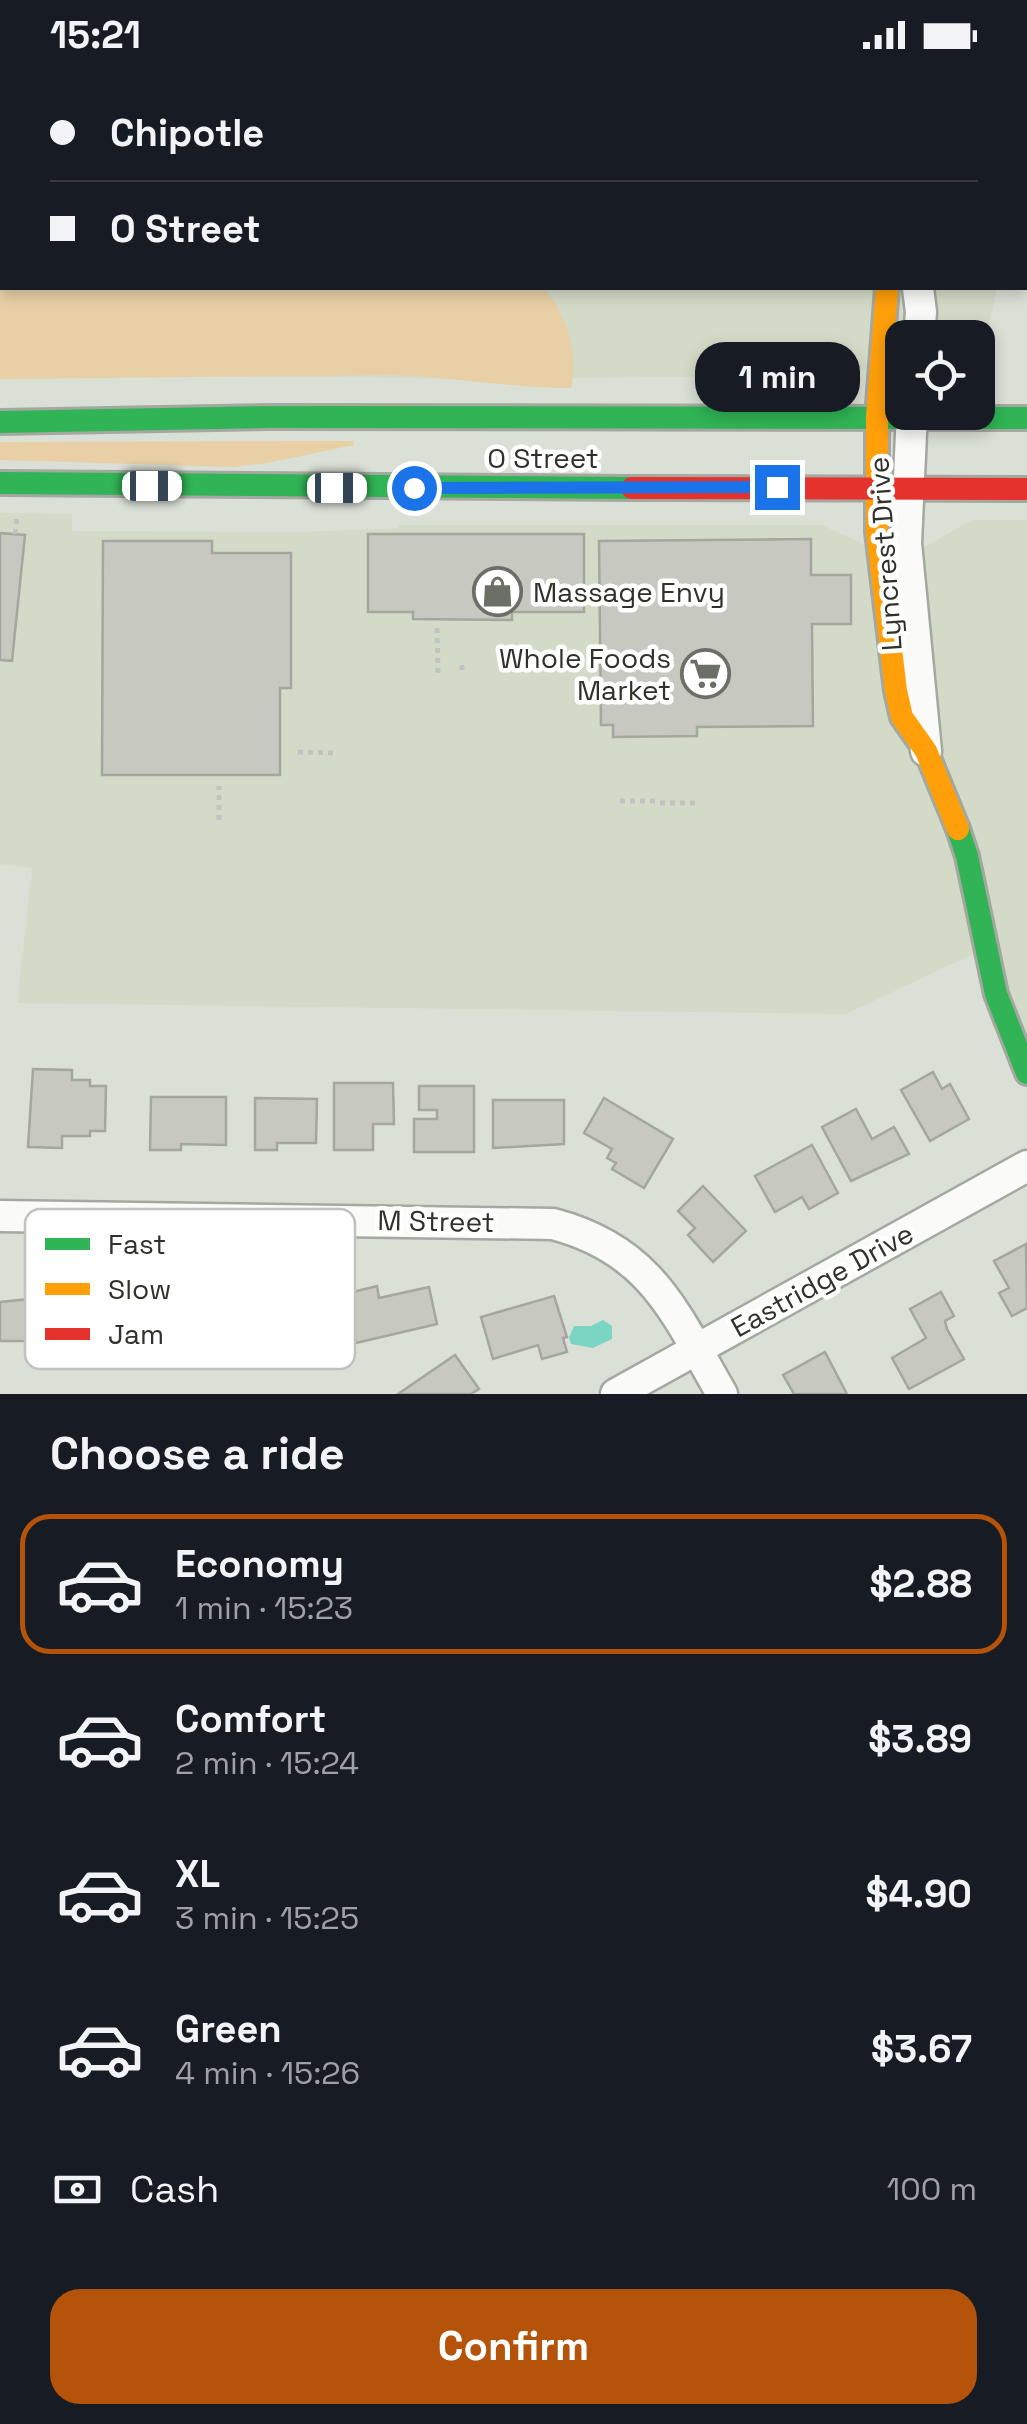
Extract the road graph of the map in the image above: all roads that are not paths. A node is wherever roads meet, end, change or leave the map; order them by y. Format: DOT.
graph roads {
  1 [pos="886,290"];
  2 [pos="877,417"];
  3 [pos="885,417"];
  4 [pos="995,417"];
  5 [pos="1027,418"];
  6 [pos="0,422"];
  7 [pos="911,430"];
  8 [pos="0,483"];
  9 [pos="876,486"];
  10 [pos="908,487"];
  11 [pos="1027,489"];
  12 [pos="926,751"];
  13 [pos="1027,1073"];
  14 [pos="1027,1166"];
  15 [pos="0,1216"];
  16 [pos="25,1216"];
  17 [pos="355,1221"];
  18 [pos="696,1350"];
  19 [pos="616,1394"];
  20 [pos="722,1394"];
  1 -- 2 [label="main road, Lyncrest Drive"];
  2 -- 3 [label="main road, O Street"];
  2 -- 6 [label="main road, O Street"];
  2 -- 9 [label="main road, Lyncrest Drive"];
  4 -- 5 [label="main road, O Street"];
  7 -- 10 [label="street, Lyncrest Drive"];
  8 -- 9 [label="main road, O Street"];
  9 -- 10 [label="main road, O Street"];
  9 -- 12 [label="main road, Lyncrest Drive"];
  10 -- 11 [label="main road, O Street"];
  10 -- 12 [label="street, Lyncrest Drive"];
  12 -- 13 [label="main road, Lyncrest Drive"];
  14 -- 18 [label="street, Eastridge Drive"];
  15 -- 16 [label="street, M Street"];
  17 -- 18 [label="street, M Street"];
  18 -- 19 [label="street, Eastridge Drive"];
  18 -- 20 [label="street, M Street"];
}
